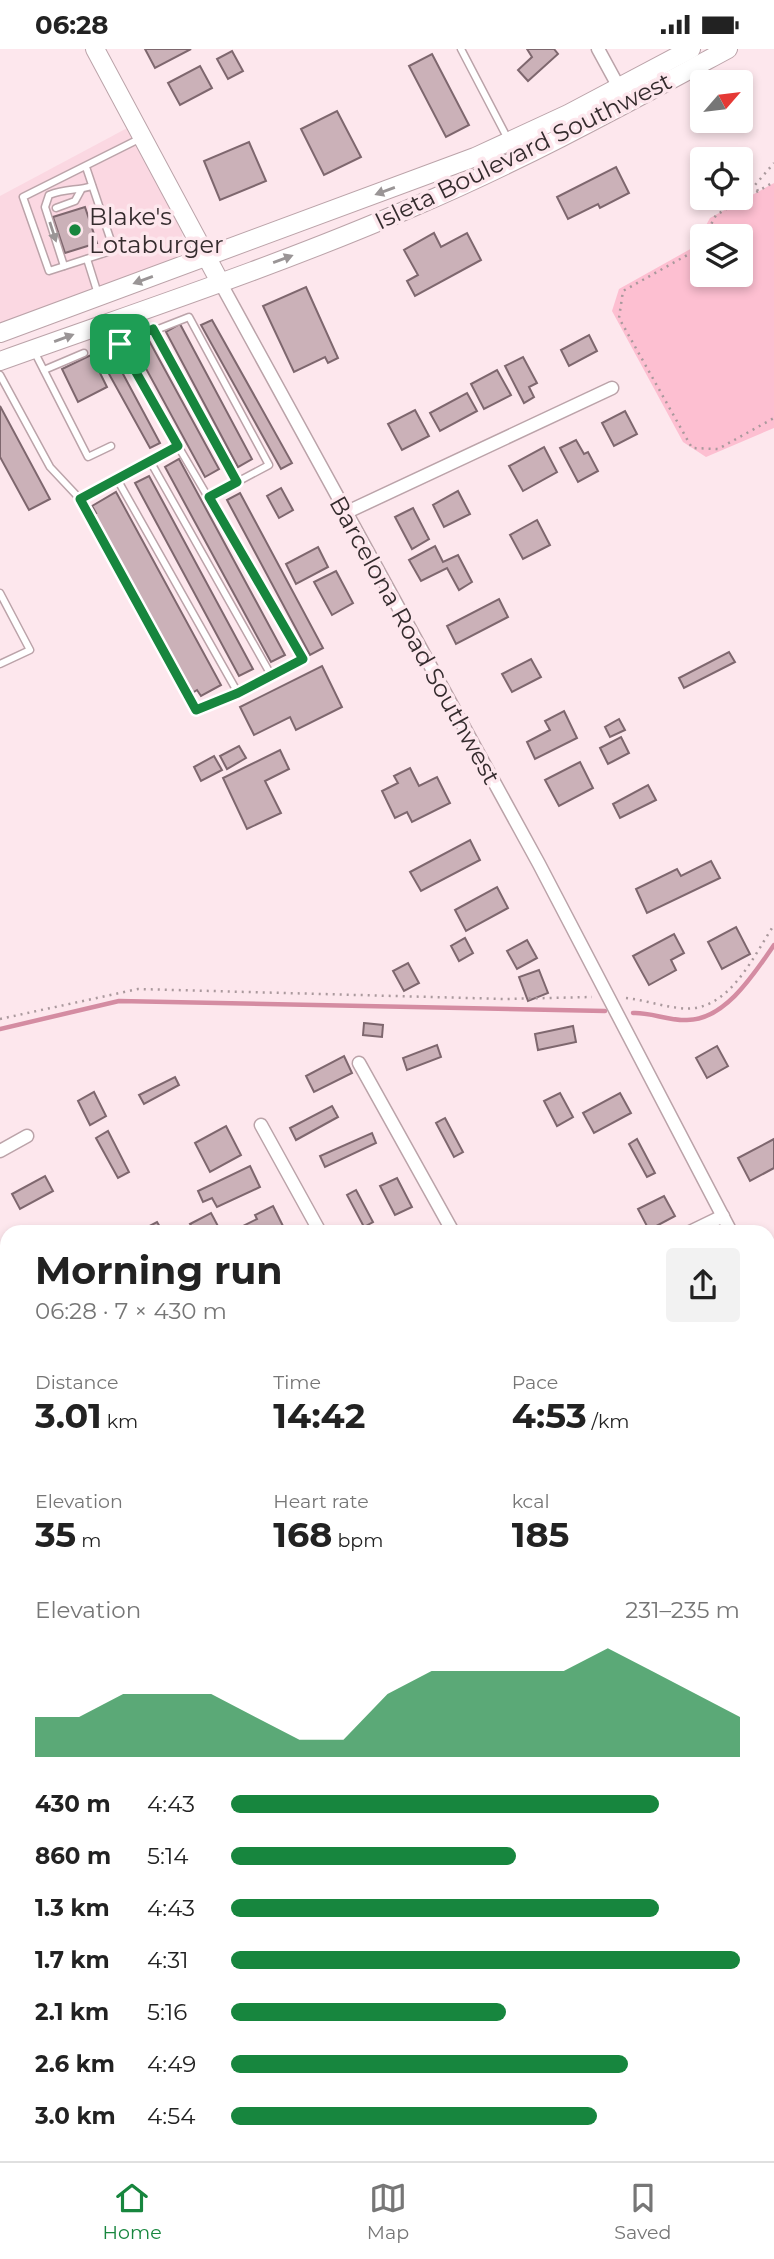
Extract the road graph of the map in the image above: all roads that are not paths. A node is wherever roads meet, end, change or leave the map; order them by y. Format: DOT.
graph roads {
  1 [pos="96,49"];
  2 [pos="461,49"];
  3 [pos="598,49"];
  4 [pos="691,49"];
  5 [pos="728,49"];
  6 [pos="624,95"];
  7 [pos="143,137"];
  8 [pos="509,142"];
  9 [pos="86,167"];
  10 [pos="92,186"];
  11 [pos="81,190"];
  12 [pos="56,208"];
  13 [pos="207,257"];
  14 [pos="87,259"];
  15 [pos="64,266"];
  16 [pos="219,282"];
  17 [pos="99,296"];
  18 [pos="109,322"];
  19 [pos="153,329"];
  20 [pos="0,333"];
  21 [pos="120,344"];
  22 [pos="33,349"];
  23 [pos="84,353"];
  24 [pos="0,361"];
  25 [pos="44,370"];
  26 [pos="0,375"];
  27 [pos="612,388"];
  28 [pos="111,446"];
  29 [pos="178,446"];
  30 [pos="150,461"];
  31 [pos="117,479"];
  32 [pos="237,482"];
  33 [pos="209,497"];
  34 [pos="80,499"];
  35 [pos="345,513"];
  36 [pos="0,593"];
  37 [pos="0,664"];
  38 [pos="271,675"];
  39 [pos="238,693"];
  40 [pos="359,1063"];
  41 [pos="261,1125"];
  42 [pos="27,1136"];
  43 [pos="0,1151"];
  44 [pos="723,1216"];
  45 [pos="316,1225"];
  46 [pos="449,1225"];
  47 [pos="704,1225"];
  48 [pos="728,1225"];
  1 -- 7 [label="main road, Barcelona Road Southwest"];
  2 -- 8 [label="lane"];
  3 -- 6 [label="street"];
  4 -- 6 [label="main road, Isleta Boulevard Southwest"];
  5 -- 6 [label="main road, Isleta Boulevard Southwest"];
  6 -- 8 [label="main road, Isleta Boulevard Southwest"];
  16 -- 6 [label="main road, Isleta Boulevard Southwest, one-way"];
  7 -- 9 [label="lane"];
  7 -- 13 [label="main road, Barcelona Road Southwest"];
  8 -- 13 [label="main road, Isleta Boulevard Southwest, one-way"];
  9 -- 10 [label="lane"];
  9 -- 15 [label="lane"];
  10 -- 11 [label="lane"];
  10 -- 14 [label="lane"];
  11 -- 12 [label="lane"];
  11 -- 15 [label="lane, one-way"];
  13 -- 16 [label="main road, Barcelona Road Southwest"];
  13 -- 17 [label="main road, Isleta Boulevard Southwest, one-way"];
  14 -- 15 [label="lane"];
  14 -- 17 [label="lane"];
  16 -- 18 [label="main road, Isleta Boulevard Southwest"];
  16 -- 35 [label="street, Barcelona Road Southwest"];
  17 -- 20 [label="main road, Isleta Boulevard Southwest"];
  18 -- 21 [label="lane"];
  22 -- 18 [label="main road, Isleta Boulevard Southwest, one-way"];
  19 -- 21 [label="lane"];
  19 -- 32 [label="lane"];
  19 -- 32 [label="lane"];
  21 -- 29 [label="lane"];
  22 -- 24 [label="main road, Isleta Boulevard Southwest"];
  22 -- 25 [label="lane"];
  23 -- 25 [label="lane"];
  25 -- 28 [label="lane"];
  26 -- 34 [label="lane"];
  27 -- 35 [label="street"];
  29 -- 30 [label="lane"];
  29 -- 33 [label="lane"];
  30 -- 31 [label="lane"];
  30 -- 38 [label="lane"];
  31 -- 34 [label="lane"];
  31 -- 39 [label="lane"];
  32 -- 33 [label="lane"];
  33 -- 38 [label="lane"];
  34 -- 39 [label="lane"];
  35 -- 44 [label="street, Barcelona Road Southwest"];
  36 -- 37 [label="lane"];
  38 -- 39 [label="lane"];
  40 -- 46 [label="street"];
  41 -- 45 [label="street"];
  42 -- 43 [label="street"];
  44 -- 47 [label="street"];
  44 -- 48 [label="street, Barcelona Road Southwest"];
}
